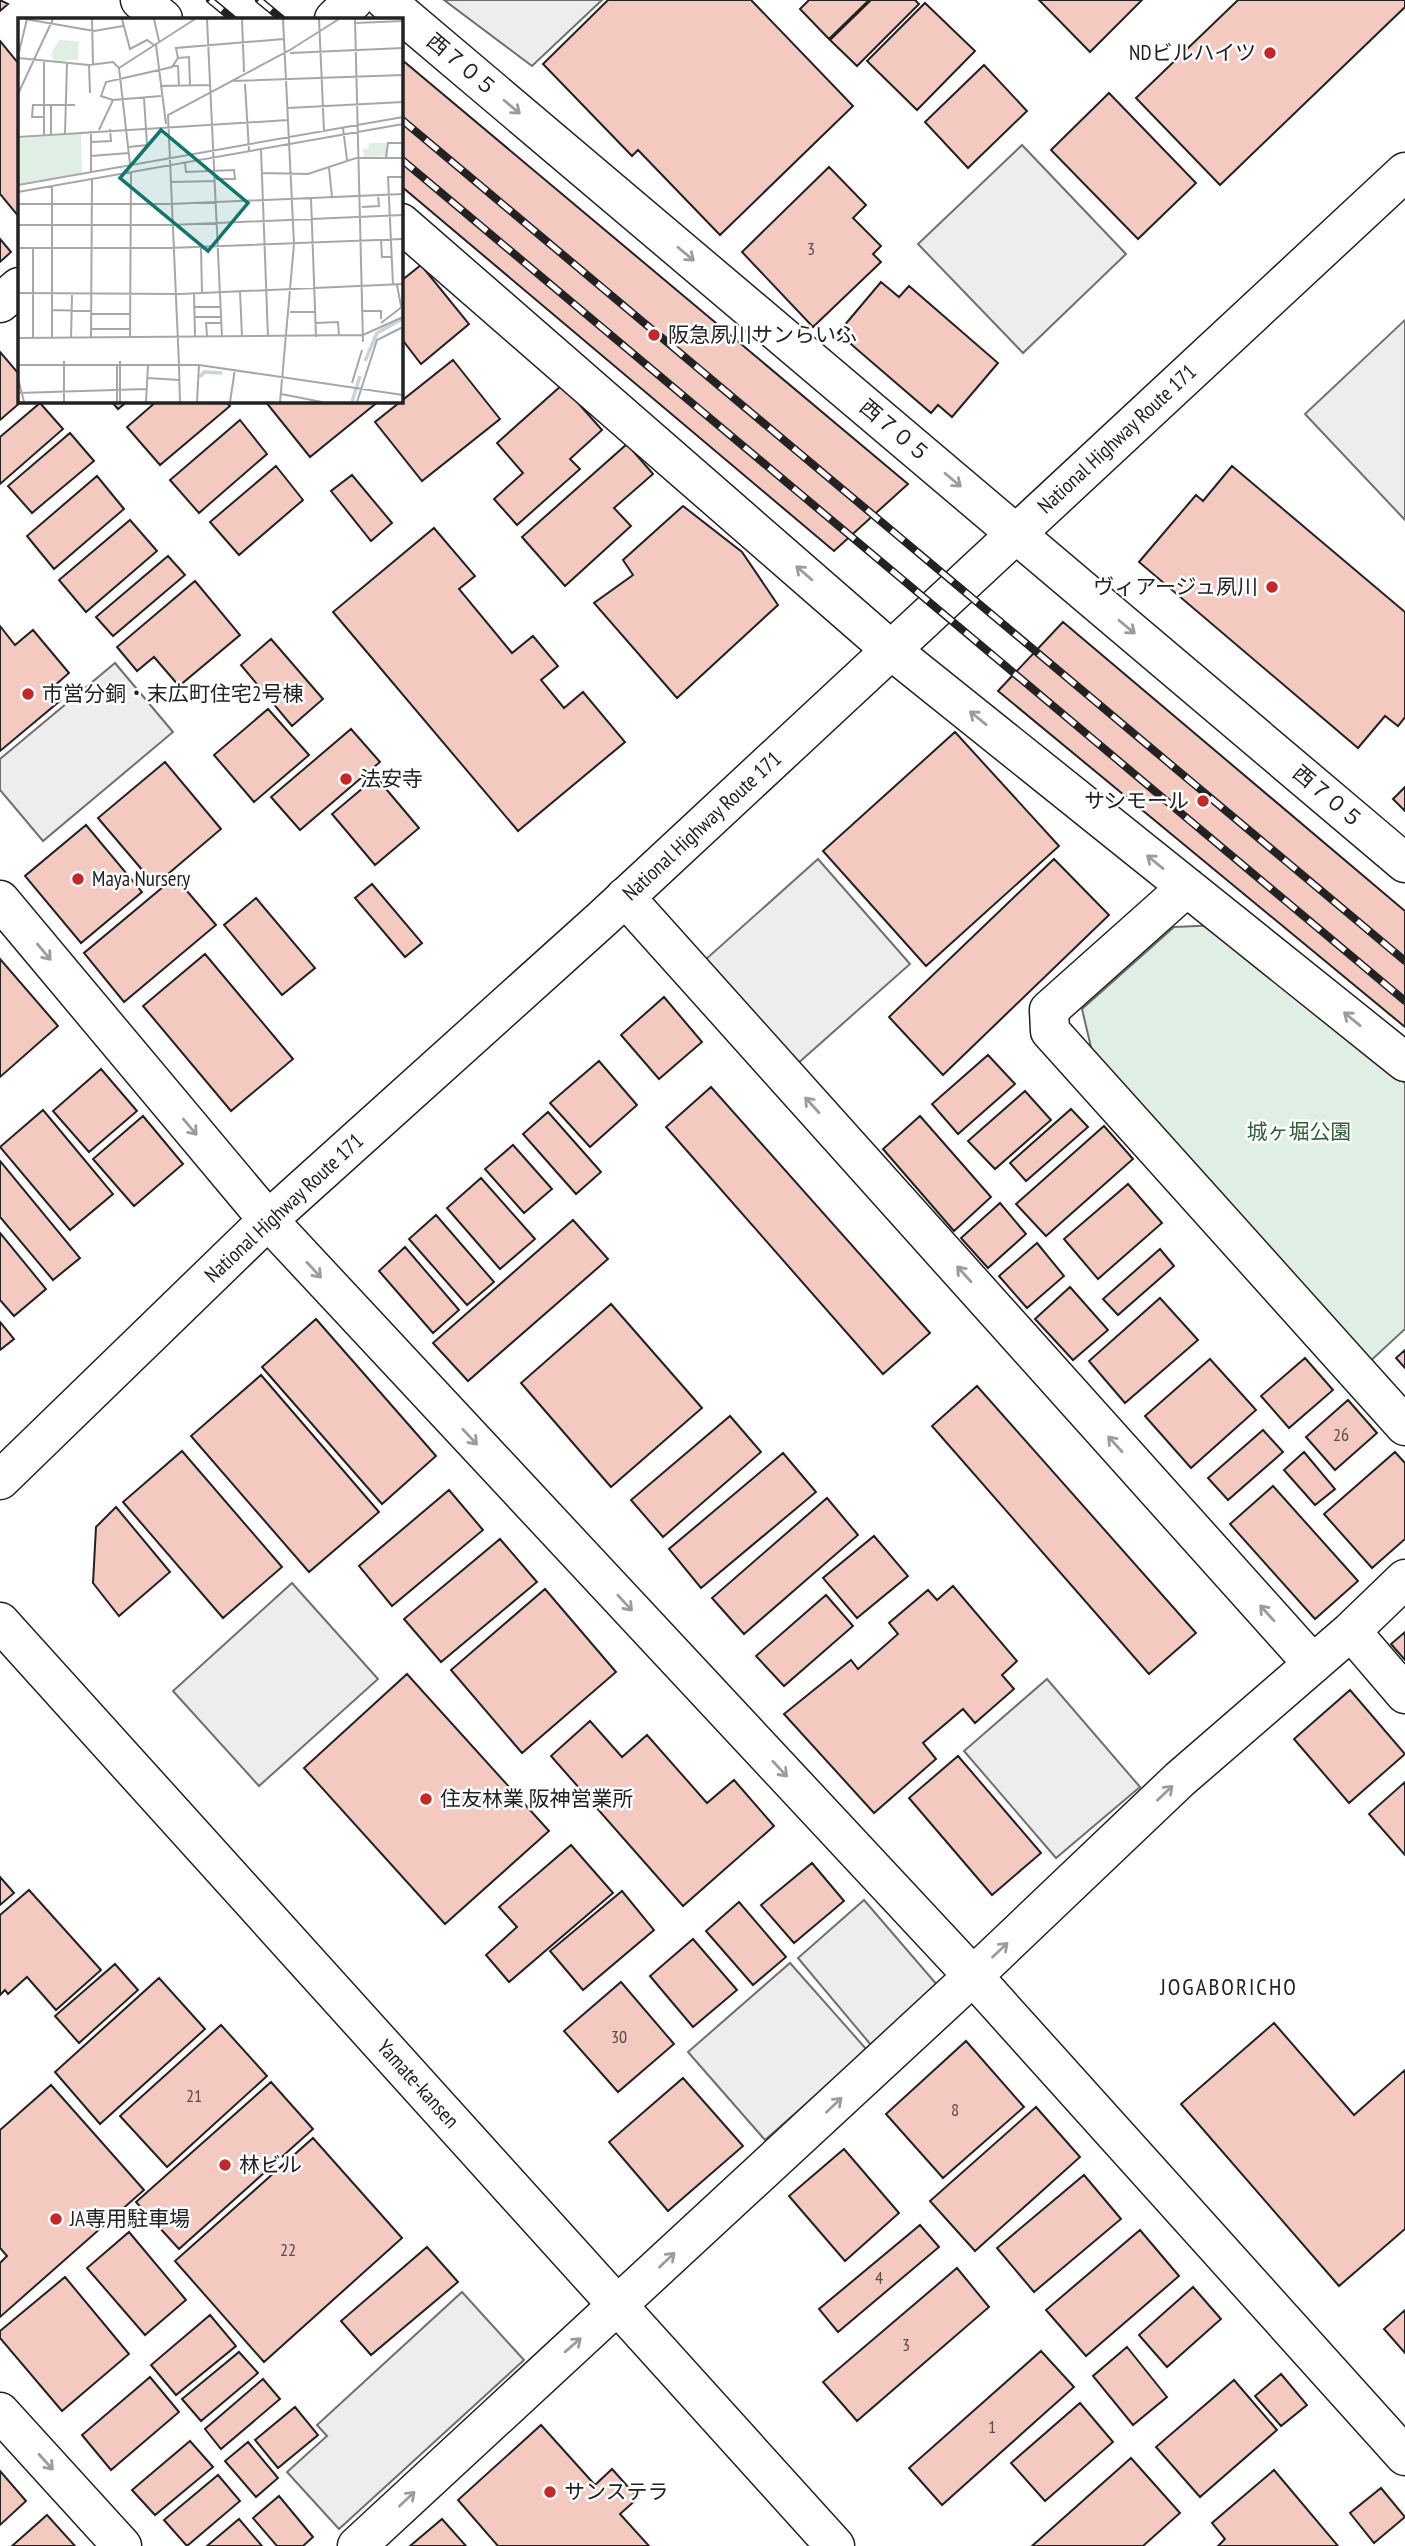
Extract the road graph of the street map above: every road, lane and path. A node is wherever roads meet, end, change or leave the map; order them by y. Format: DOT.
graph roads {
  1 [pos="140,0"];
  2 [pos="354,0"];
  3 [pos="385,0"];
  4 [pos="162,18"];
  5 [pos="335,18"];
  6 [pos="1405,172"];
  7 [pos="402,224"];
  8 [pos="18,288"];
  9 [pos="0,303"];
  10 [pos="1016,534"];
  11 [pos="891,650"];
  12 [pos="1405,863"];
  13 [pos="1187,887"];
  14 [pos="625,897"];
  15 [pos="0,900"];
  16 [pos="1405,1062"];
  17 [pos="268,1220"];
  18 [pos="1405,1426"];
  19 [pos="0,1480"];
  20 [pos="1405,1579"];
  21 [pos="0,1622"];
  22 [pos="1351,1631"];
  23 [pos="1313,1664"];
  24 [pos="1405,1694"];
  25 [pos="973,1976"];
  26 [pos="617,2306"];
  27 [pos="0,2412"];
  28 [pos="1405,2456"];
  29 [pos="122,2546"];
  30 [pos="357,2546"];
  31 [pos="835,2546"];
  1 -- 4 [label="main road"];
  2 -- 5 [label="main road"];
  3 -- 10 [label="main road, 西７０５, one-way"];
  6 -- 10 [label="main road, National Highway Route 171"];
  11 -- 7 [label="main road, one-way"];
  8 -- 9 [label="main road"];
  10 -- 11 [label="main road, National Highway Route 171"];
  10 -- 12 [label="main road, 西７０５, one-way"];
  13 -- 11 [label="main road, one-way"];
  11 -- 14 [label="main road, National Highway Route 171"];
  16 -- 13 [label="main road, one-way"];
  13 -- 18 [label="main road"];
  14 -- 17 [label="main road, National Highway Route 171"];
  23 -- 14 [label="main road, one-way"];
  15 -- 17 [label="main road, one-way"];
  17 -- 19 [label="main road, National Highway Route 171"];
  17 -- 25 [label="main road, one-way"];
  20 -- 22 [label="main road"];
  21 -- 26 [label="main road, Yamate-kansen"];
  22 -- 23 [label="main road"];
  22 -- 24 [label="main road"];
  25 -- 23 [label="main road, one-way"];
  26 -- 25 [label="main road, one-way"];
  25 -- 28 [label="main road"];
  30 -- 26 [label="main road, one-way"];
  26 -- 31 [label="main road, Yamate-kansen"];
  27 -- 29 [label="main road, one-way"];
}
